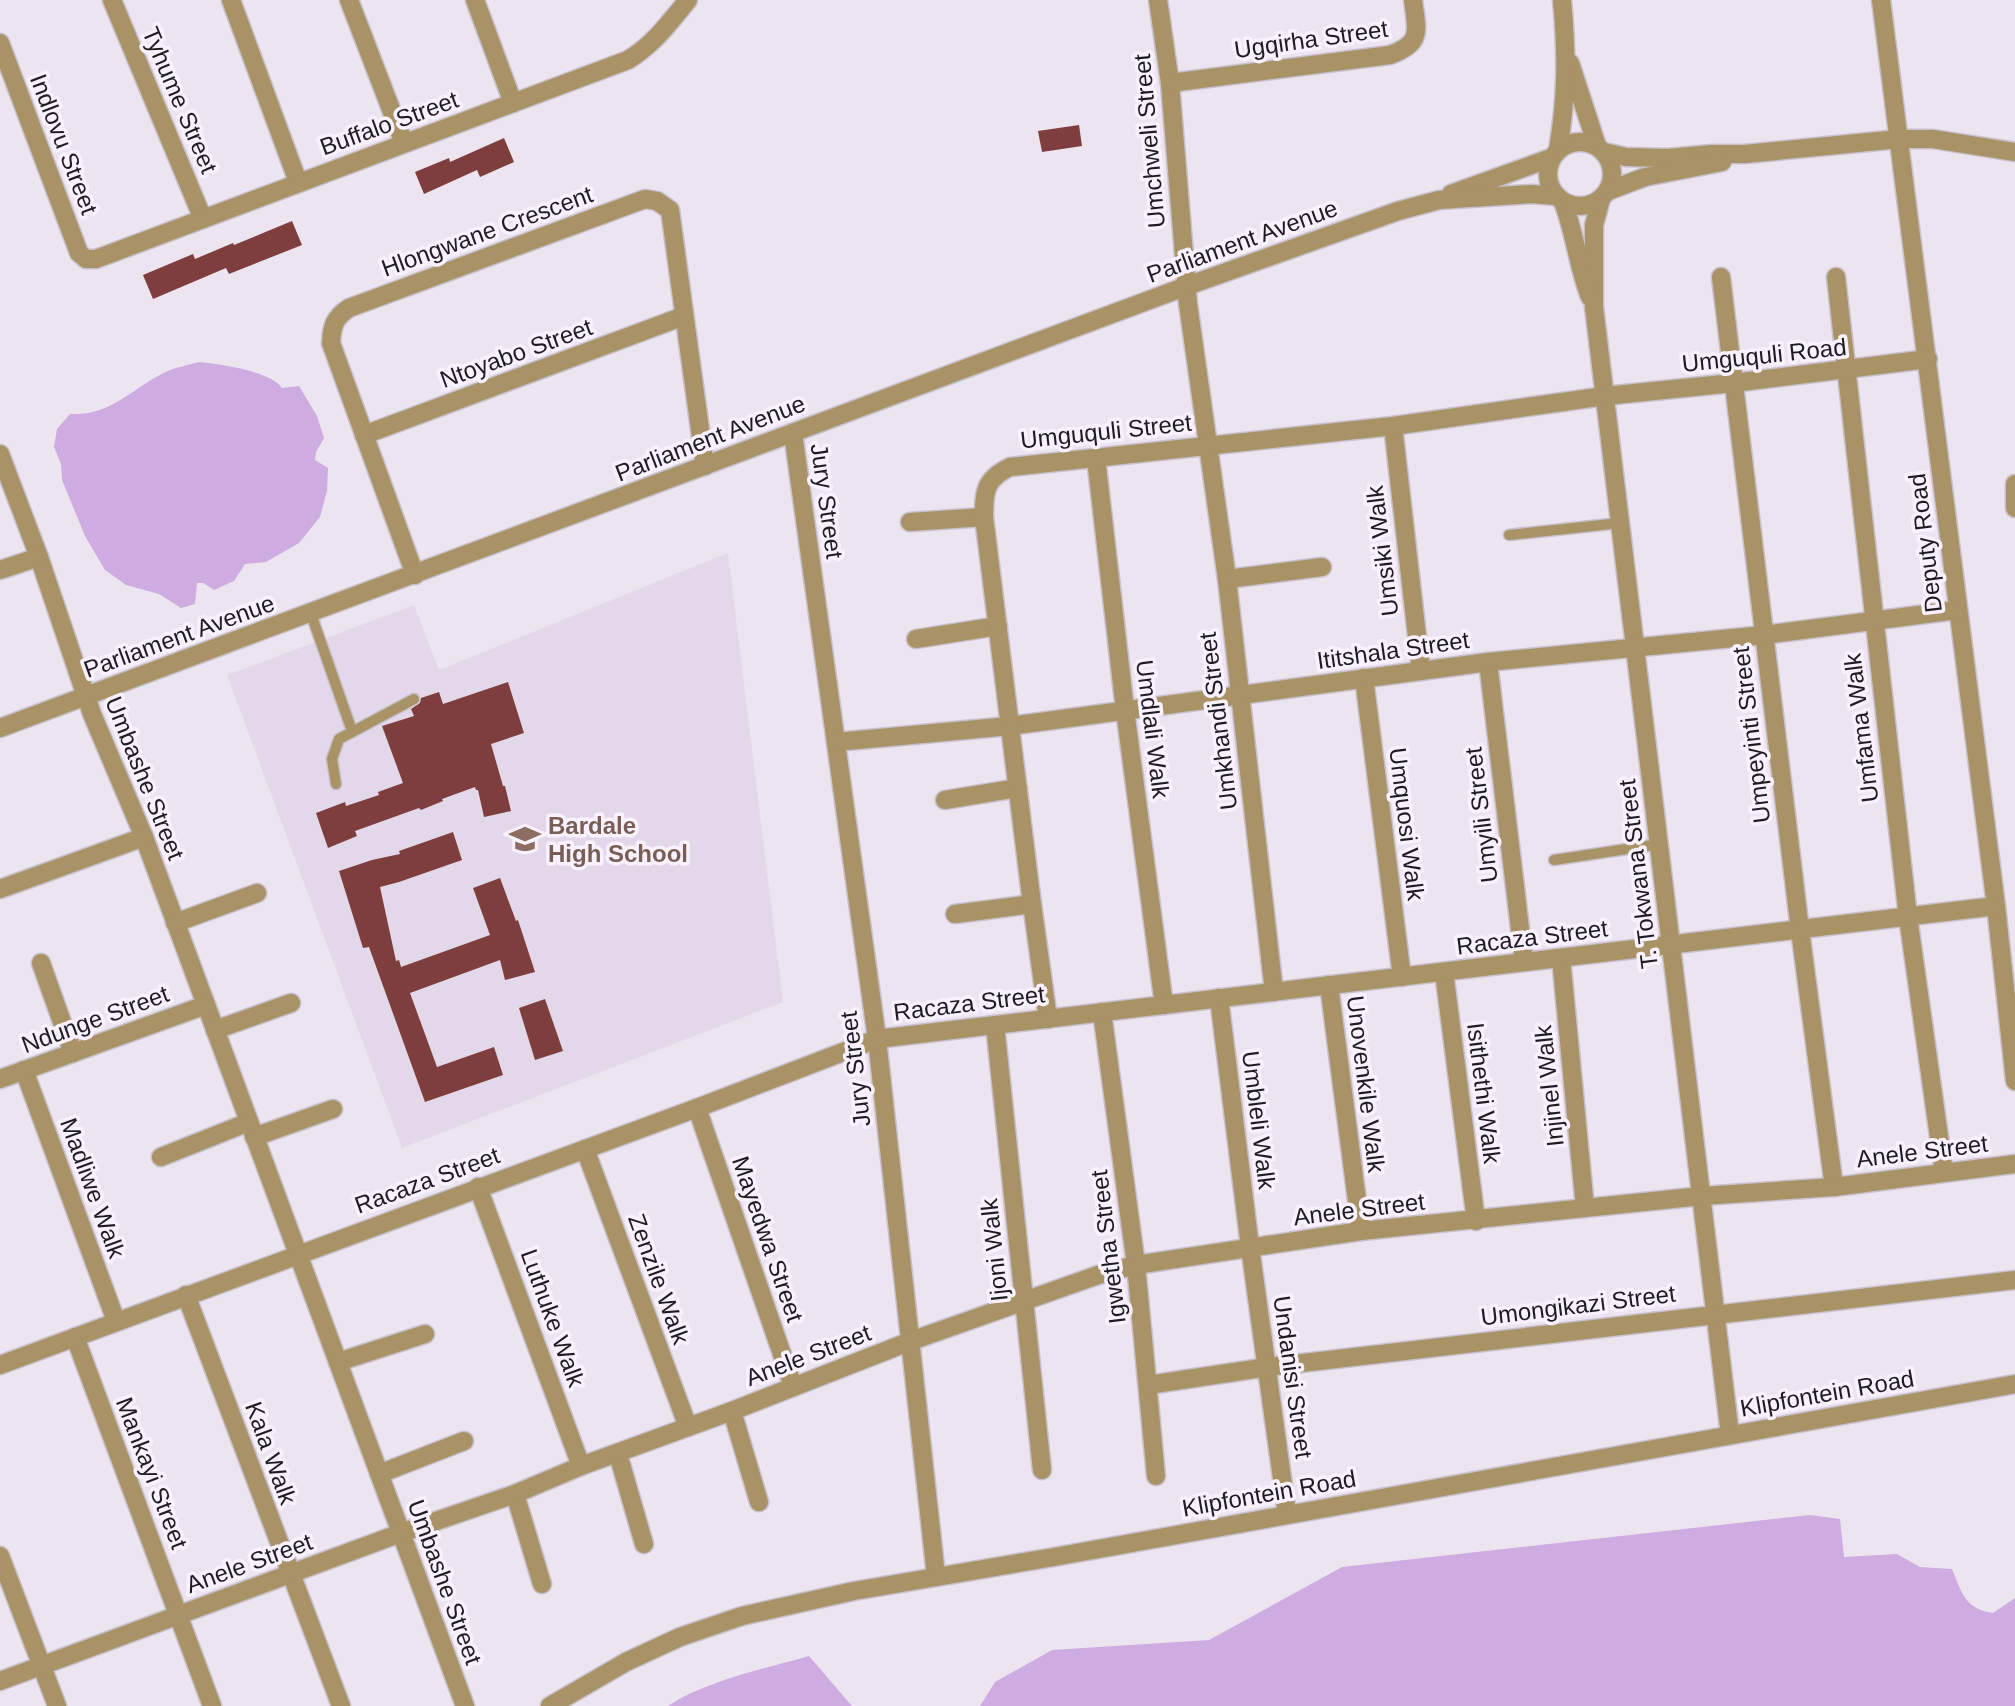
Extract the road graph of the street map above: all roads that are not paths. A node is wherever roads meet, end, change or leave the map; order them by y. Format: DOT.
graph roads {
  1 [pos="111,0"];
  2 [pos="230,0"];
  3 [pos="349,0"];
  4 [pos="475,0"];
  5 [pos="1158,0"];
  6 [pos="1413,0"];
  7 [pos="1562,0"];
  8 [pos="1881,0"];
  9 [pos="681,4"];
  10 [pos="0,43"];
  11 [pos="1567,53"];
  12 [pos="1170,83"];
  13 [pos="513,103"];
  14 [pos="1899,139"];
  15 [pos="404,143"];
  16 [pos="1601,149"];
  17 [pos="2015,152"];
  18 [pos="1555,154"];
  19 [pos="1745,154"];
  20 [pos="298,182"];
  21 [pos="1604,195"];
  22 [pos="1559,199"];
  23 [pos="1438,200"];
  24 [pos="203,219"];
  25 [pos="86,259"];
  26 [pos="1721,276"];
  27 [pos="1836,277"];
  28 [pos="1187,286"];
  29 [pos="1594,307"];
  30 [pos="684,316"];
  31 [pos="1928,359"];
  32 [pos="1846,370"];
  33 [pos="1733,383"];
  34 [pos="1605,396"];
  35 [pos="1393,426"];
  36 [pos="793,433"];
  37 [pos="364,435"];
  38 [pos="1208,445"];
  39 [pos="0,454"];
  40 [pos="1096,458"];
  41 [pos="705,466"];
  42 [pos="2015,484"];
  43 [pos="2015,508"];
  44 [pos="985,517"];
  45 [pos="910,522"];
  46 [pos="1620,523"];
  47 [pos="1509,535"];
  48 [pos="39,557"];
  49 [pos="1322,567"];
  50 [pos="0,570"];
  51 [pos="415,575"];
  52 [pos="1227,579"];
  53 [pos="1957,610"];
  54 [pos="311,614"];
  55 [pos="1874,622"];
  56 [pos="998,626"];
  57 [pos="1764,635"];
  58 [pos="916,639"];
  59 [pos="1636,648"];
  60 [pos="1488,662"];
  61 [pos="1421,671"];
  62 [pos="1364,678"];
  63 [pos="1240,695"];
  64 [pos="86,697"];
  65 [pos="414,699"];
  66 [pos="1125,710"];
  67 [pos="1010,726"];
  68 [pos="0,728"];
  69 [pos="352,731"];
  70 [pos="836,742"];
  71 [pos="336,784"];
  72 [pos="1018,788"];
  73 [pos="945,800"];
  74 [pos="144,837"];
  75 [pos="1660,844"];
  76 [pos="1554,860"];
  77 [pos="0,889"];
  78 [pos="257,893"];
  79 [pos="1032,904"];
  80 [pos="1996,906"];
  81 [pos="955,914"];
  82 [pos="1908,917"];
  83 [pos="175,923"];
  84 [pos="1800,930"];
  85 [pos="1672,945"];
  86 [pos="1561,958"];
  87 [pos="1524,962"];
  88 [pos="41,963"];
  89 [pos="1444,972"];
  90 [pos="1402,976"];
  91 [pos="1329,985"];
  92 [pos="1274,992"];
  93 [pos="1219,998"];
  94 [pos="291,1003"];
  95 [pos="2011,1003"];
  96 [pos="206,1005"];
  97 [pos="1164,1005"];
  98 [pos="1102,1012"];
  99 [pos="1048,1018"];
  100 [pos="995,1025"];
  101 [pos="215,1030"];
  102 [pos="877,1039"];
  103 [pos="73,1053"];
  104 [pos="24,1070"];
  105 [pos="0,1079"];
  106 [pos="2015,1081"];
  107 [pos="696,1108"];
  108 [pos="333,1109"];
  109 [pos="252,1129"];
  110 [pos="584,1149"];
  111 [pos="161,1157"];
  112 [pos="2015,1164"];
  113 [pos="1944,1172"];
  114 [pos="1834,1187"];
  115 [pos="478,1188"];
  116 [pos="1702,1196"];
  117 [pos="1585,1208"];
  118 [pos="1476,1221"];
  119 [pos="1361,1231"];
  120 [pos="1250,1247"];
  121 [pos="298,1254"];
  122 [pos="1136,1265"];
  123 [pos="2015,1280"];
  124 [pos="186,1295"];
  125 [pos="1024,1303"];
  126 [pos="1716,1314"];
  127 [pos="116,1321"];
  128 [pos="425,1334"];
  129 [pos="75,1337"];
  130 [pos="911,1341"];
  131 [pos="338,1362"];
  132 [pos="0,1365"];
  133 [pos="1268,1367"];
  134 [pos="2015,1384"];
  135 [pos="1148,1385"];
  136 [pos="793,1386"];
  137 [pos="732,1411"];
  138 [pos="688,1427"];
  139 [pos="1730,1435"];
  140 [pos="464,1441"];
  141 [pos="618,1454"];
  142 [pos="581,1466"];
  143 [pos="1042,1470"];
  144 [pos="379,1475"];
  145 [pos="1156,1476"];
  146 [pos="515,1494"];
  147 [pos="759,1502"];
  148 [pos="1287,1514"];
  149 [pos="401,1533"];
  150 [pos="644,1544"];
  151 [pos="0,1556"];
  152 [pos="290,1574"];
  153 [pos="936,1576"];
  154 [pos="542,1584"];
  155 [pos="180,1615"];
  156 [pos="41,1666"];
  157 [pos="0,1681"];
  158 [pos="57,1706"];
  159 [pos="212,1706"];
  160 [pos="341,1706"];
  161 [pos="465,1706"];
  162 [pos="550,1706"];
  1 -- 24 [label="street, Tyhume Street"];
  2 -- 20 [label="street"];
  3 -- 15 [label="street"];
  4 -- 13 [label="street"];
  5 -- 12 [label="street, Umchweli Street"];
  6 -- 12 [label="street, Ugqirha Street"];
  7 -- 11 [label="street"];
  8 -- 14 [label="street, Deputy Road"];
  9 -- 13 [label="street, Buffalo Street"];
  10 -- 25 [label="street, Indlovu Street"];
  11 -- 16 [label="street"];
  11 -- 18 [label="street"];
  12 -- 28 [label="street, Umchweli Street"];
  13 -- 15 [label="street, Buffalo Street"];
  14 -- 17 [label="street"];
  14 -- 19 [label="street"];
  14 -- 31 [label="street, Deputy Road"];
  15 -- 20 [label="street, Buffalo Street"];
  16 -- 18 [label="street"];
  16 -- 19 [label="street"];
  16 -- 21 [label="street"];
  18 -- 22 [label="street"];
  18 -- 23 [label="street, Parliament Avenue"];
  19 -- 21 [label="street"];
  20 -- 24 [label="street, Buffalo Street"];
  21 -- 22 [label="street"];
  21 -- 29 [label="street, T. Tokwana Street"];
  22 -- 23 [label="street, Parliament Avenue"];
  22 -- 29 [label="street, T. Tokwana Street"];
  23 -- 28 [label="street, Parliament Avenue"];
  24 -- 25 [label="street, Buffalo Street"];
  26 -- 33 [label="street, Umpeyinti Street"];
  27 -- 32 [label="street, Umfama Walk"];
  28 -- 36 [label="street, Parliament Avenue"];
  28 -- 38 [label="street, Umchweli Street"];
  29 -- 34 [label="street, T. Tokwana Street"];
  30 -- 37 [label="street, Ntoyabo Street"];
  30 -- 37 [label="street, Hlongwane Crescent"];
  30 -- 41 [label="street, Hlongwane Crescent"];
  31 -- 32 [label="street, Umguquli Road"];
  31 -- 53 [label="street, Deputy Road"];
  32 -- 33 [label="street, Umguquli Road"];
  32 -- 55 [label="street, Umfama Walk"];
  33 -- 34 [label="street, Umguquli Road"];
  33 -- 57 [label="street, Umpeyinti Street"];
  34 -- 35 [label="street, Umguquli Street"];
  34 -- 46 [label="street, T. Tokwana Street"];
  35 -- 38 [label="street, Umguquli Street"];
  35 -- 61 [label="street, Umsiki Walk"];
  36 -- 41 [label="street, Parliament Avenue"];
  36 -- 70 [label="street, Jury Street"];
  37 -- 51 [label="street, Hlongwane Crescent"];
  38 -- 40 [label="street, Umguquli Street"];
  38 -- 52 [label="street, Umkhandi Street"];
  39 -- 48 [label="street, Umbashe Street"];
  40 -- 44 [label="street, Umguquli Street"];
  40 -- 66 [label="street, Umdlali Walk"];
  41 -- 51 [label="street, Parliament Avenue"];
  42 -- 43 [label="street"];
  44 -- 45 [label="street"];
  44 -- 56 [label="street, Umguquli Street"];
  46 -- 47 [label="lane"];
  46 -- 59 [label="street, T. Tokwana Street"];
  48 -- 50 [label="street"];
  48 -- 64 [label="street, Umbashe Street"];
  49 -- 52 [label="street"];
  51 -- 54 [label="street, Parliament Avenue"];
  52 -- 63 [label="street, Umkhandi Street"];
  53 -- 55 [label="street, Ititshala Street"];
  53 -- 80 [label="street, Deputy Road"];
  54 -- 64 [label="street, Parliament Avenue"];
  54 -- 69 [label="lane"];
  55 -- 57 [label="street, Ititshala Street"];
  55 -- 82 [label="street, Umfama Walk"];
  56 -- 58 [label="street"];
  56 -- 67 [label="street, Umguquli Street"];
  57 -- 59 [label="street, Ititshala Street"];
  57 -- 84 [label="street, Umpeyinti Street"];
  59 -- 60 [label="street, Ititshala Street"];
  59 -- 75 [label="street, T. Tokwana Street"];
  60 -- 61 [label="street, Ititshala Street"];
  60 -- 87 [label="street, Umyili Street"];
  61 -- 62 [label="street, Ititshala Street"];
  62 -- 63 [label="street, Ititshala Street"];
  62 -- 90 [label="street, Umquosi Walk"];
  63 -- 66 [label="street, Ititshala Street"];
  63 -- 92 [label="street, Umkhandi Street"];
  64 -- 68 [label="street, Parliament Avenue"];
  64 -- 74 [label="street, Umbashe Street"];
  65 -- 69 [label="lane"];
  66 -- 67 [label="street, Ititshala Street"];
  66 -- 97 [label="street, Umdlali Walk"];
  67 -- 70 [label="street, Ititshala Street"];
  67 -- 72 [label="street, Umguquli Street"];
  69 -- 71 [label="lane"];
  70 -- 102 [label="street, Jury Street"];
  72 -- 73 [label="street"];
  72 -- 79 [label="street, Umguquli Street"];
  74 -- 77 [label="street"];
  74 -- 83 [label="street, Umbashe Street"];
  75 -- 76 [label="lane"];
  75 -- 85 [label="street, T. Tokwana Street"];
  78 -- 83 [label="street"];
  79 -- 81 [label="street"];
  79 -- 99 [label="street, Umguquli Street"];
  80 -- 82 [label="street, Racaza Street"];
  80 -- 95 [label="street, Deputy Road"];
  82 -- 84 [label="street, Racaza Street"];
  82 -- 113 [label="street, Umfama Walk"];
  83 -- 96 [label="street, Umbashe Street"];
  84 -- 85 [label="street, Racaza Street"];
  84 -- 114 [label="street, Umpeyinti Street"];
  85 -- 86 [label="street, Racaza Street"];
  85 -- 116 [label="street, T. Tokwana Street"];
  86 -- 87 [label="street, Racaza Street"];
  86 -- 117 [label="street, Injinel Walk"];
  87 -- 89 [label="street, Racaza Street"];
  88 -- 103 [label="street"];
  89 -- 90 [label="street, Racaza Street"];
  89 -- 118 [label="street, Isithethi Walk"];
  90 -- 91 [label="street, Racaza Street"];
  91 -- 92 [label="street, Racaza Street"];
  91 -- 119 [label="street, Unovenkile Walk"];
  92 -- 93 [label="street, Racaza Street"];
  93 -- 97 [label="street, Racaza Street"];
  93 -- 120 [label="street, Umbleli Walk"];
  94 -- 101 [label="street"];
  95 -- 106 [label="street, Deputy Road"];
  96 -- 101 [label="street, Umbashe Street"];
  96 -- 103 [label="street, Ndunge Street"];
  97 -- 98 [label="street, Racaza Street"];
  98 -- 99 [label="street, Racaza Street"];
  98 -- 122 [label="street, Igwetha Street"];
  99 -- 100 [label="street, Racaza Street"];
  100 -- 102 [label="street, Racaza Street"];
  100 -- 125 [label="street, Ijoni Walk"];
  101 -- 109 [label="street, Umbashe Street"];
  102 -- 107 [label="street, Racaza Street"];
  102 -- 130 [label="street, Jury Street"];
  103 -- 104 [label="street, Ndunge Street"];
  104 -- 105 [label="street, Ndunge Street"];
  104 -- 127 [label="street, Madliwe Walk"];
  107 -- 110 [label="street, Racaza Street"];
  107 -- 136 [label="street, Mayedwa Street"];
  108 -- 109 [label="street"];
  109 -- 111 [label="street"];
  109 -- 121 [label="street, Umbashe Street"];
  110 -- 115 [label="street, Racaza Street"];
  110 -- 138 [label="street, Zenzile Walk"];
  112 -- 113 [label="street, Anele Street"];
  113 -- 114 [label="street, Anele Street"];
  114 -- 116 [label="street, Anele Street"];
  115 -- 121 [label="street, Racaza Street"];
  115 -- 142 [label="street, Luthuke Walk"];
  116 -- 117 [label="street, Anele Street"];
  116 -- 126 [label="street, T. Tokwana Street"];
  117 -- 118 [label="street, Anele Street"];
  118 -- 119 [label="street, Anele Street"];
  119 -- 120 [label="street, Anele Street"];
  120 -- 122 [label="street, Anele Street"];
  120 -- 133 [label="street, Undanisi Street"];
  121 -- 124 [label="street, Racaza Street"];
  121 -- 131 [label="street, Umbashe Street"];
  122 -- 125 [label="street, Anele Street"];
  122 -- 135 [label="street, Igwetha Street"];
  123 -- 126 [label="street, Umongikazi Street"];
  124 -- 127 [label="street, Racaza Street"];
  124 -- 152 [label="street, Kala Walk"];
  125 -- 130 [label="street, Anele Street"];
  125 -- 143 [label="street, Ijoni Walk"];
  126 -- 133 [label="street, Umongikazi Street"];
  126 -- 139 [label="street, T. Tokwana Street"];
  127 -- 129 [label="street, Racaza Street"];
  128 -- 131 [label="street"];
  129 -- 132 [label="street, Racaza Street"];
  129 -- 155 [label="street, Mankayi Street"];
  130 -- 136 [label="street, Anele Street"];
  130 -- 153 [label="street, Jury Street"];
  131 -- 144 [label="street, Umbashe Street"];
  133 -- 135 [label="street, Umongikazi Street"];
  133 -- 148 [label="street, Undanisi Street"];
  134 -- 139 [label="street, Klipfontein Road"];
  135 -- 145 [label="street, Igwetha Street"];
  136 -- 137 [label="street, Anele Street"];
  137 -- 138 [label="street, Anele Street"];
  137 -- 147 [label="street, Anele Street"];
  138 -- 141 [label="street, Anele Street"];
  139 -- 148 [label="street, Klipfontein Road"];
  140 -- 144 [label="street"];
  141 -- 142 [label="street, Anele Street"];
  141 -- 150 [label="street"];
  142 -- 146 [label="street, Anele Street"];
  144 -- 149 [label="street, Umbashe Street"];
  146 -- 149 [label="street, Anele Street"];
  146 -- 154 [label="street"];
  148 -- 153 [label="street, Klipfontein Road"];
  149 -- 152 [label="street, Anele Street"];
  149 -- 161 [label="street, Umbashe Street"];
  151 -- 156 [label="street"];
  152 -- 155 [label="street, Anele Street"];
  152 -- 160 [label="street, Kala Walk"];
  153 -- 162 [label="street, Klipfontein Road"];
  155 -- 156 [label="street, Anele Street"];
  155 -- 159 [label="street, Mankayi Street"];
  156 -- 157 [label="street, Anele Street"];
  156 -- 158 [label="street"];
}
